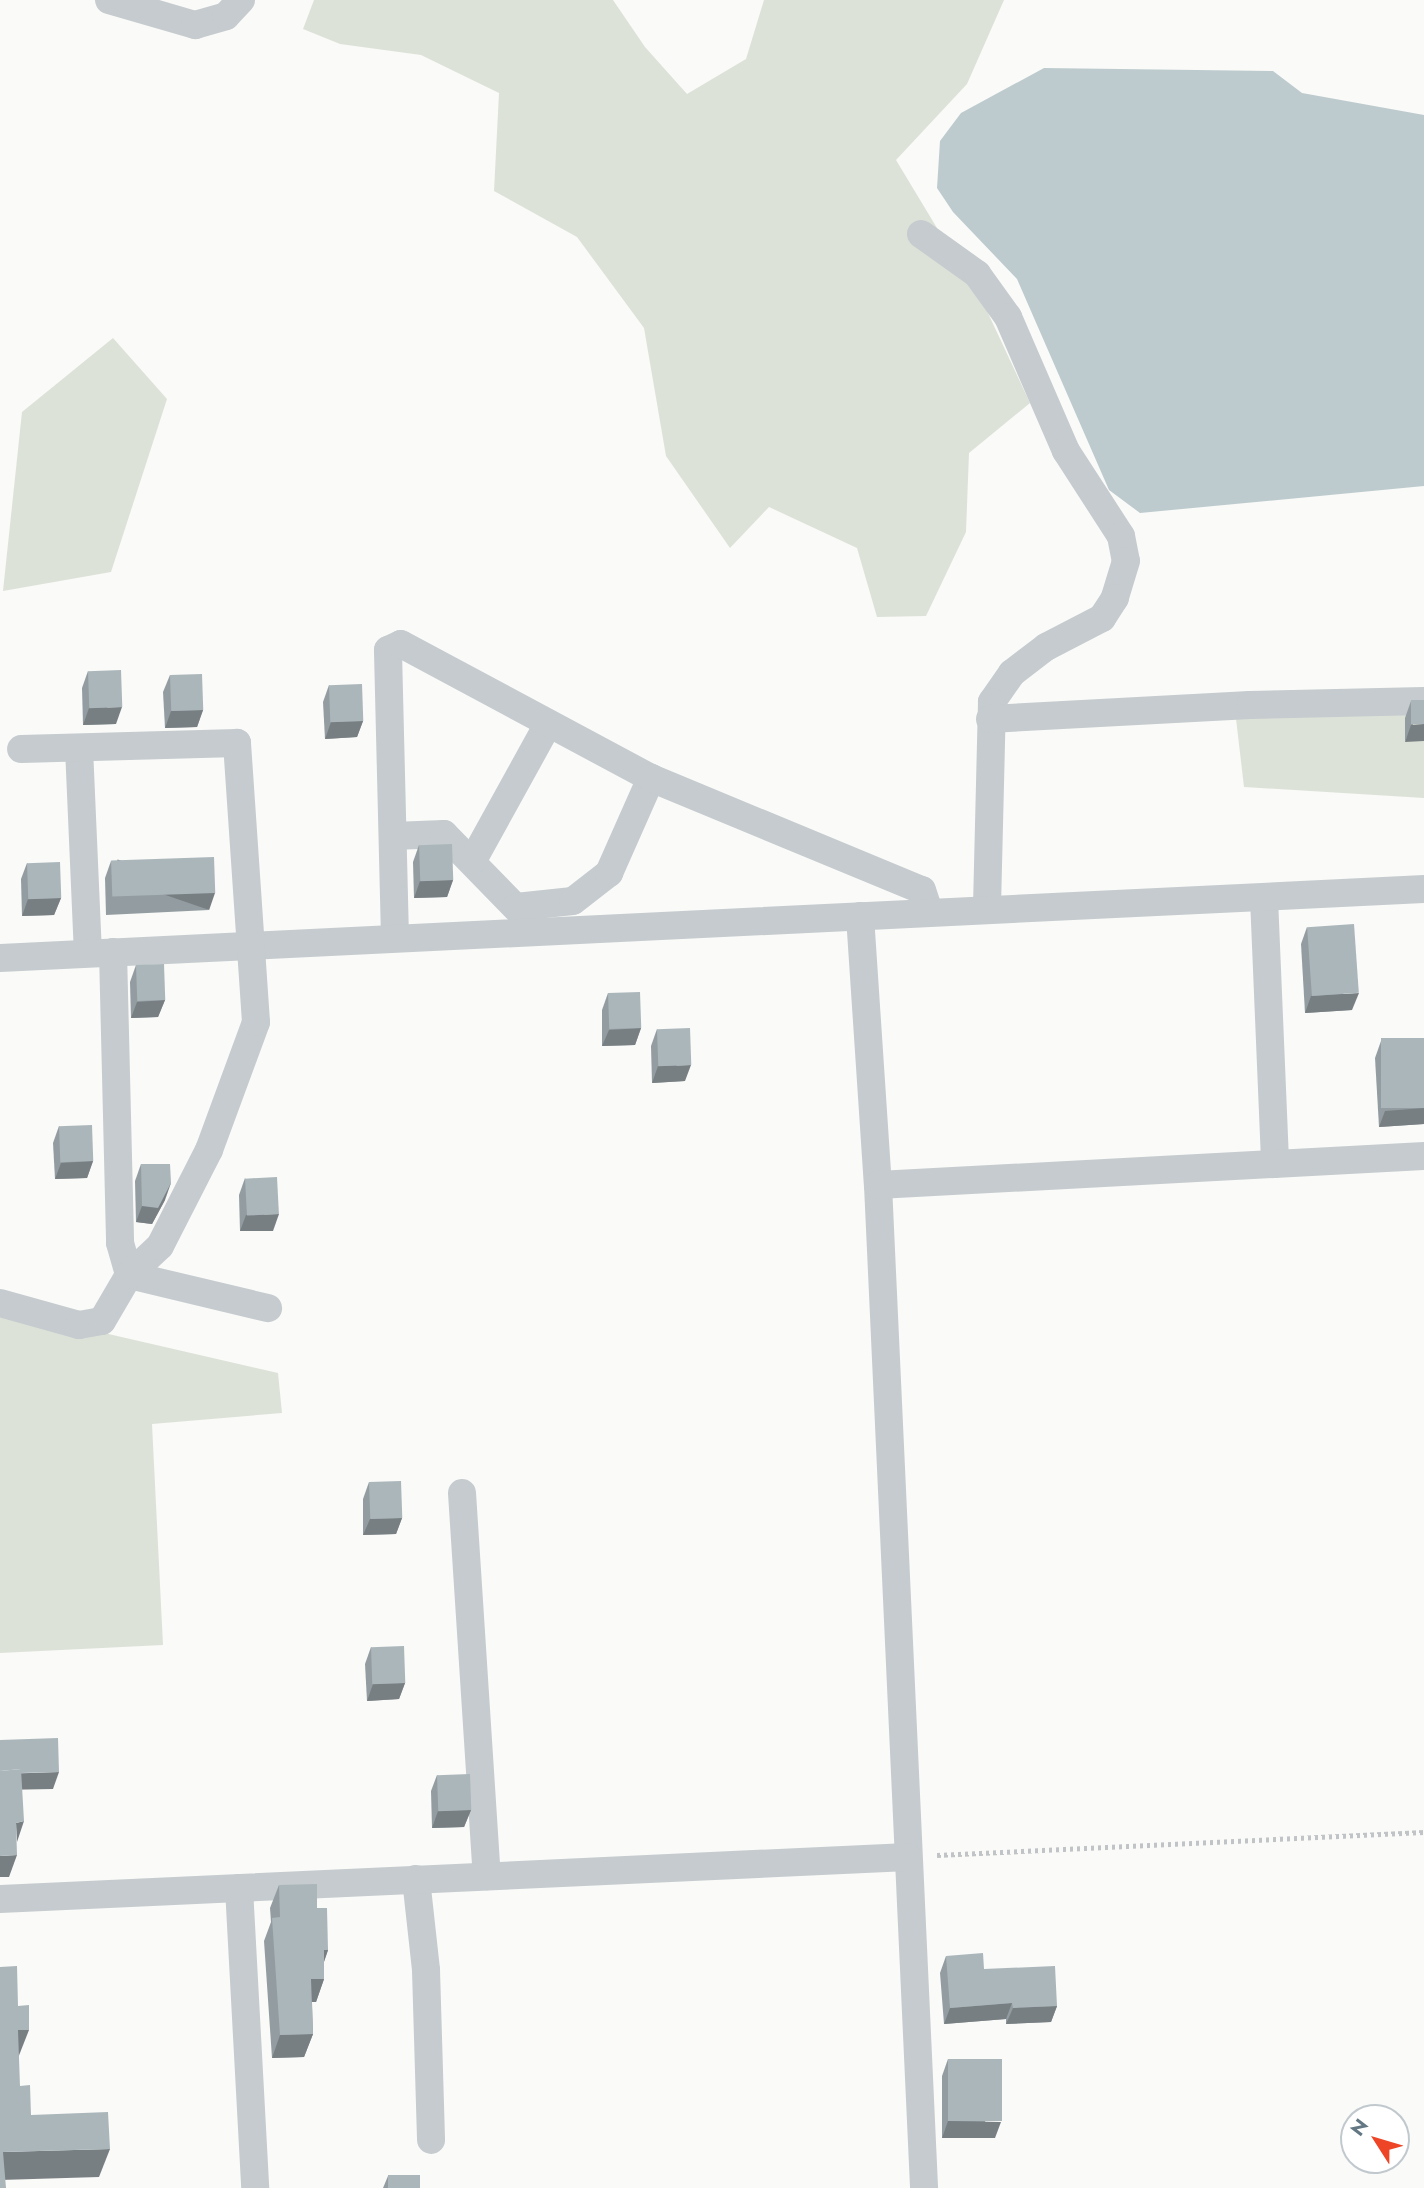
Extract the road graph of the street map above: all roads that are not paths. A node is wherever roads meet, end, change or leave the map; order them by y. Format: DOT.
graph roads {
  1 [pos="108,0"];
  2 [pos="241,0"];
  3 [pos="921,234"];
  4 [pos="1424,701"];
  5 [pos="990,719"];
  6 [pos="547,726"];
  7 [pos="79,748"];
  8 [pos="21,749"];
  9 [pos="651,778"];
  10 [pos="393,836"];
  11 [pos="473,860"];
  12 [pos="1424,889"];
  13 [pos="1264,898"];
  14 [pos="516,907"];
  15 [pos="987,910"];
  16 [pos="929,912"];
  17 [pos="860,916"];
  18 [pos="539,931"];
  19 [pos="395,938"];
  20 [pos="251,945"];
  21 [pos="100,953"];
  22 [pos="0,958"];
  23 [pos="1424,1156"];
  24 [pos="1275,1164"];
  25 [pos="878,1185"];
  26 [pos="129,1275"];
  27 [pos="0,1303"];
  28 [pos="268,1308"];
  29 [pos="462,1493"];
  30 [pos="908,1857"];
  31 [pos="487,1876"];
  32 [pos="415,1880"];
  33 [pos="239,1888"];
  34 [pos="0,1899"];
  35 [pos="431,2140"];
  36 [pos="255,2188"];
  37 [pos="924,2188"];
  1 -- 2 [label="street"];
  3 -- 5 [label="street"];
  4 -- 5 [label="street"];
  5 -- 15 [label="street"];
  6 -- 9 [label="street"];
  6 -- 10 [label="street"];
  6 -- 11 [label="street"];
  7 -- 8 [label="street"];
  7 -- 20 [label="street"];
  7 -- 21 [label="street"];
  9 -- 14 [label="street"];
  9 -- 16 [label="street"];
  10 -- 11 [label="street"];
  10 -- 19 [label="street"];
  11 -- 14 [label="street"];
  12 -- 13 [label="street"];
  13 -- 15 [label="street"];
  13 -- 24 [label="street"];
  14 -- 18 [label="street"];
  15 -- 16 [label="street"];
  16 -- 17 [label="street"];
  17 -- 18 [label="street"];
  17 -- 25 [label="street"];
  18 -- 19 [label="street"];
  19 -- 20 [label="street"];
  20 -- 21 [label="street"];
  20 -- 26 [label="street"];
  21 -- 22 [label="street"];
  21 -- 26 [label="street"];
  23 -- 24 [label="street"];
  24 -- 25 [label="street"];
  25 -- 30 [label="street"];
  26 -- 27 [label="street"];
  26 -- 28 [label="street"];
  29 -- 31 [label="street"];
  30 -- 31 [label="street"];
  30 -- 37 [label="street"];
  31 -- 32 [label="street"];
  32 -- 33 [label="street"];
  32 -- 35 [label="street"];
  33 -- 34 [label="street"];
  33 -- 36 [label="street"];
}
